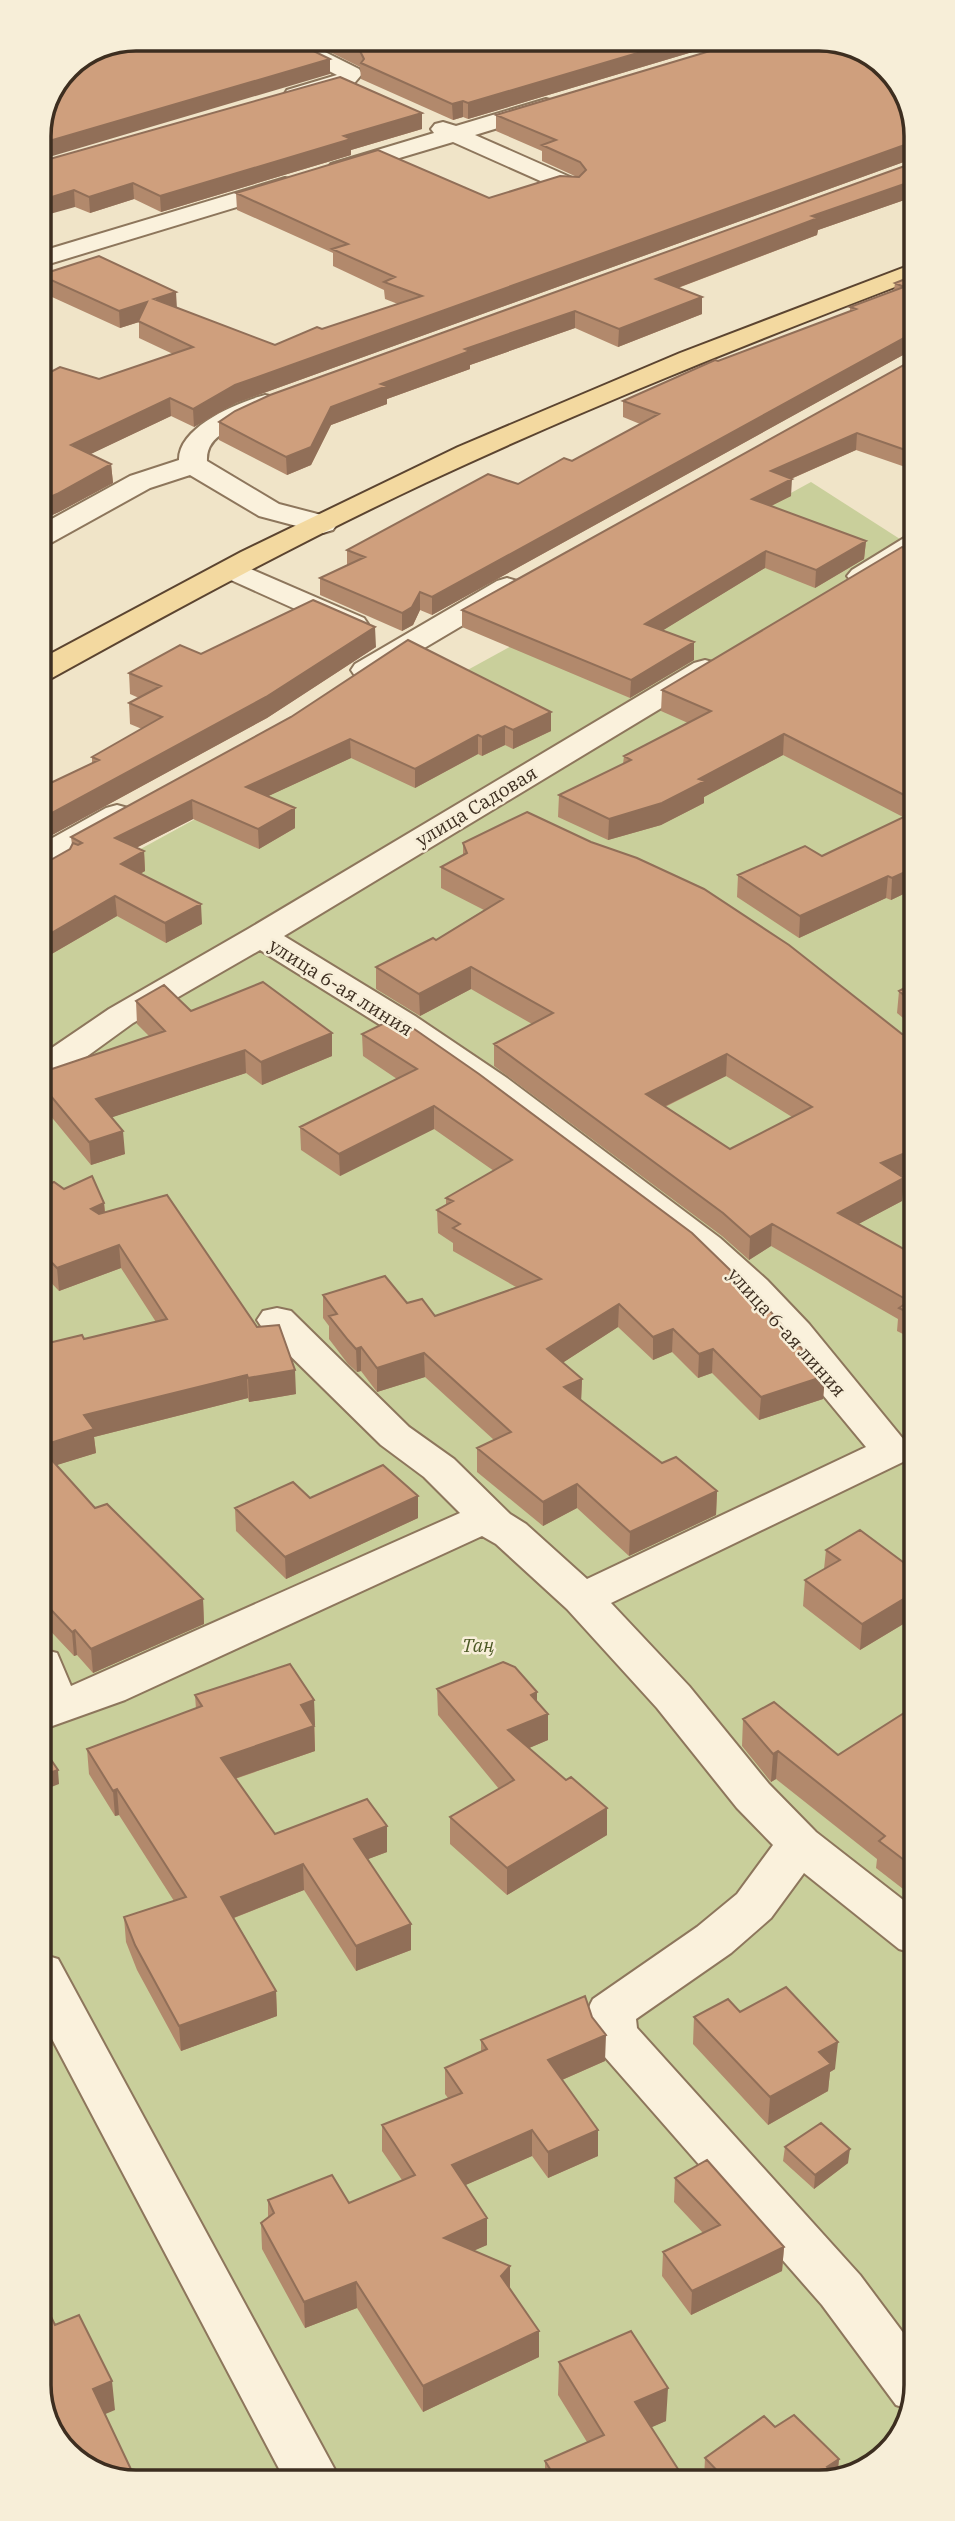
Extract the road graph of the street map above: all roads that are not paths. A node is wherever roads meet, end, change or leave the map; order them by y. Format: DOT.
graph roads {
  1 [pos="308,51"];
  2 [pos="343,82"];
  3 [pos="366,95"];
  4 [pos="569,99"];
  5 [pos="278,100"];
  6 [pos="429,123"];
  7 [pos="454,134"];
  8 [pos="571,186"];
  9 [pos="51,256"];
  10 [pos="904,275"];
  11 [pos="283,396"];
  12 [pos="193,465"];
  13 [pos="323,524"];
  14 [pos="51,531"];
  15 [pos="904,550"];
  16 [pos="232,570"];
  17 [pos="535,571"];
  18 [pos="832,593"];
  19 [pos="403,646"];
  20 [pos="725,657"];
  21 [pos="51,667"];
  22 [pos="347,682"];
  23 [pos="488,799"];
  24 [pos="136,805"];
  25 [pos="523,816"];
  26 [pos="51,852"];
  27 [pos="260,936"];
  28 [pos="51,1065"];
  29 [pos="278,1320"];
  30 [pos="904,1443"];
  31 [pos="904,1447"];
  32 [pos="495,1524"];
  33 [pos="582,1599"];
  34 [pos="51,1710"];
  35 [pos="800,1844"];
  36 [pos="904,1926"];
  37 [pos="51,1991"];
  38 [pos="904,2374"];
  39 [pos="308,2470"];
  1 -- 2 [label="street"];
  2 -- 3 [label="street"];
  2 -- 5 [label="street"];
  4 -- 7 [label="street"];
  6 -- 7 [label="street"];
  7 -- 8 [label="street"];
  7 -- 9 [label="street"];
  10 -- 13 [label="main road"];
  11 -- 12 [label="street"];
  12 -- 13 [label="street"];
  12 -- 14 [label="street"];
  13 -- 16 [label="main road"];
  15 -- 18 [label="street"];
  16 -- 19 [label="street"];
  16 -- 21 [label="main road"];
  17 -- 19 [label="street"];
  19 -- 22 [label="street"];
  20 -- 23 [label="street, улица Садовая"];
  23 -- 25 [label="street"];
  23 -- 27 [label="street, улица Садовая"];
  24 -- 26 [label="street"];
  27 -- 28 [label="street, улица Садовая"];
  27 -- 30 [label="street, улица 6-ая линия"];
  29 -- 32 [label="street"];
  31 -- 33 [label="street"];
  32 -- 33 [label="street"];
  32 -- 34 [label="street"];
  33 -- 35 [label="street"];
  35 -- 36 [label="street"];
  35 -- 38 [label="street"];
  37 -- 39 [label="street"];
}
